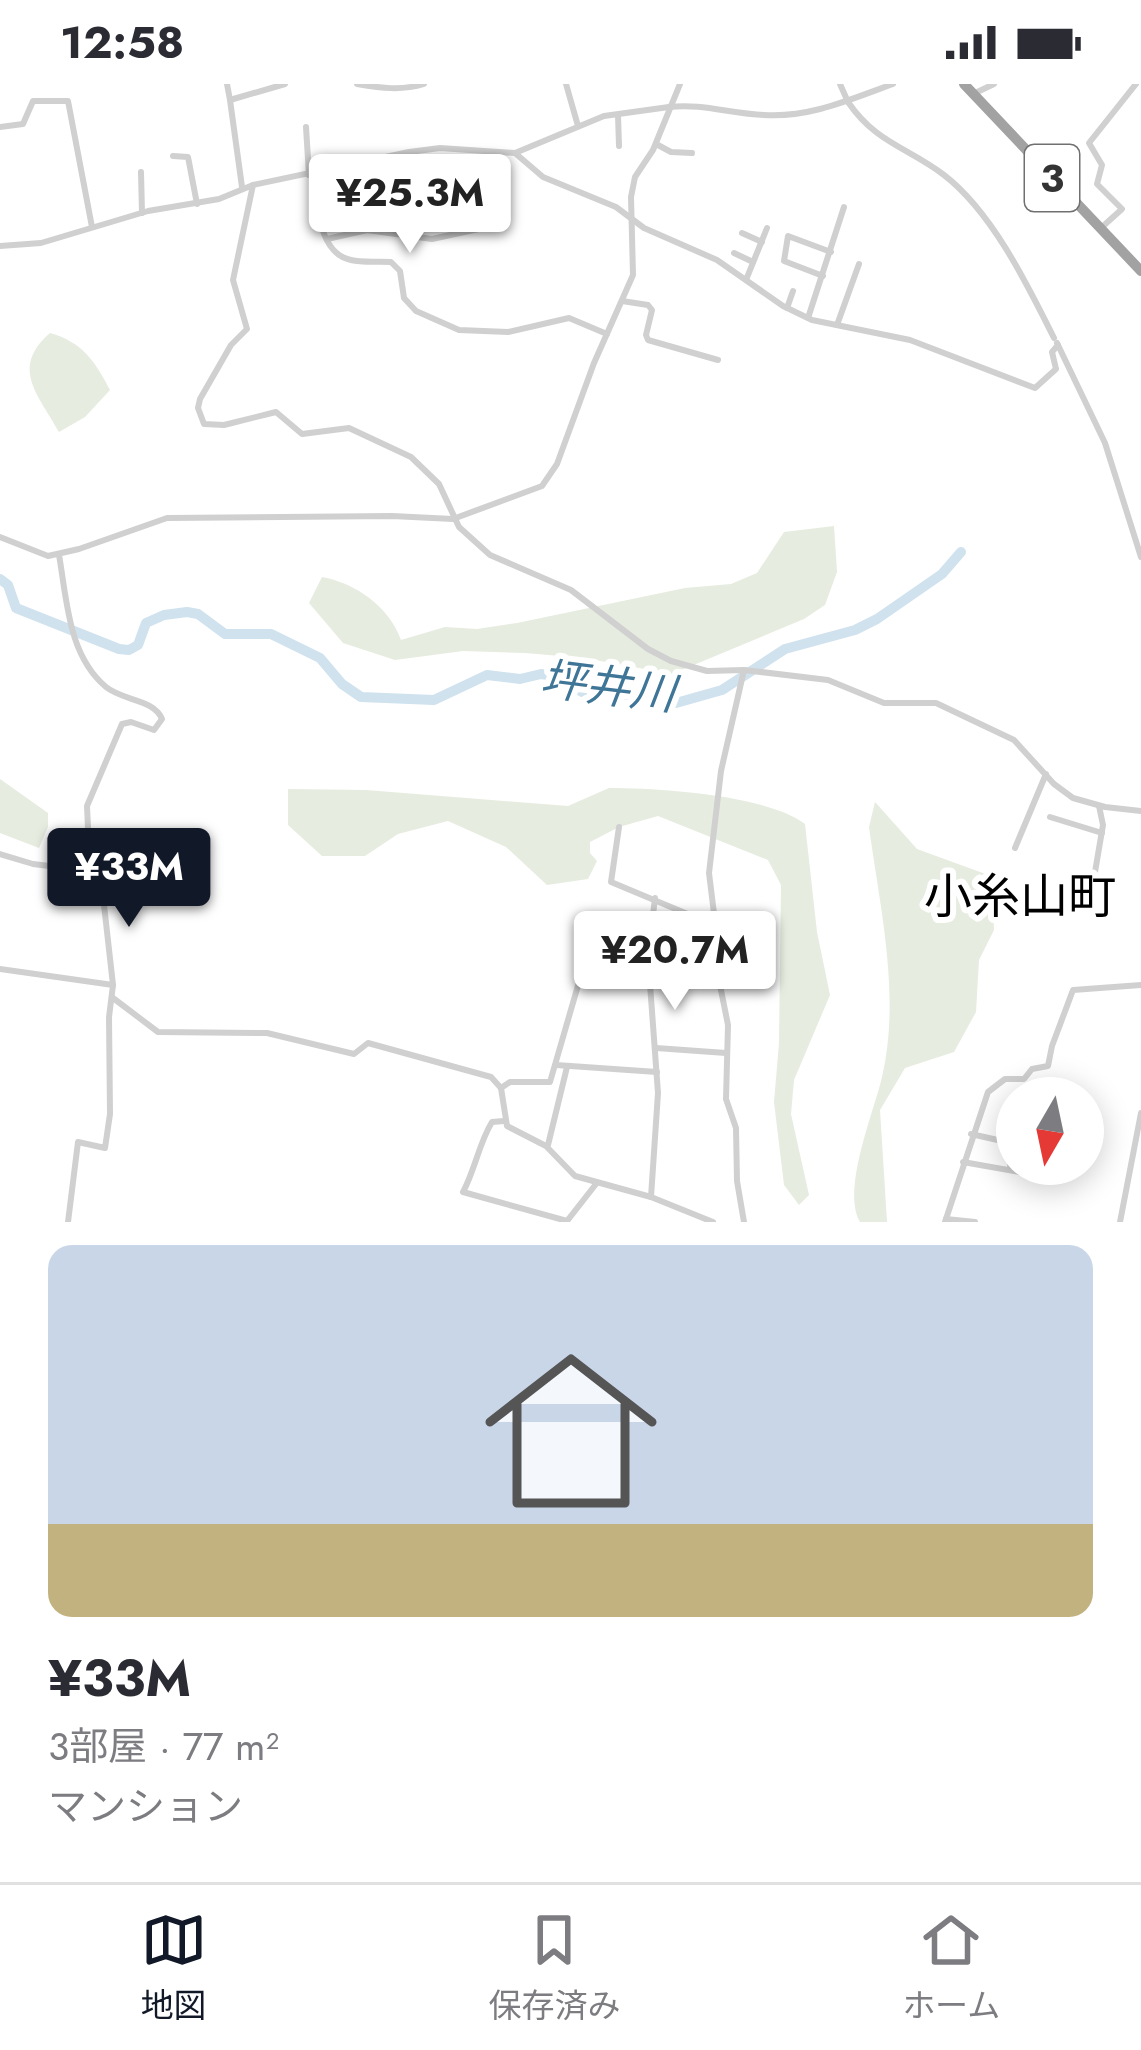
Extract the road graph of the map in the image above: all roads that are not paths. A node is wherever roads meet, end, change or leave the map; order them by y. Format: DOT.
graph roads {
  1 [pos="227,84"];
  2 [pos="285,84"];
  3 [pos="357,84"];
  4 [pos="424,84"];
  5 [pos="566,84"];
  6 [pos="680,84"];
  7 [pos="840,84"];
  8 [pos="893,84"];
  9 [pos="994,84"];
  10 [pos="1136,84"];
  11 [pos="387,85"];
  12 [pos="969,89"];
  13 [pos="230,100"];
  14 [pos="848,102"];
  15 [pos="669,107"];
  16 [pos="618,115"];
  17 [pos="578,126"];
  18 [pos="0,127"];
  19 [pos="306,127"];
  20 [pos="656,144"];
  21 [pos="619,146"];
  22 [pos="514,153"];
  23 [pos="692,153"];
  24 [pos="173,156"];
  25 [pos="141,172"];
  26 [pos="311,174"];
  27 [pos="253,185"];
  28 [pos="242,188"];
  29 [pos="196,204"];
  30 [pos="844,207"];
  31 [pos="142,213"];
  32 [pos="634,218"];
  33 [pos="92,227"];
  34 [pos="483,228"];
  35 [pos="767,228"];
  36 [pos="1102,228"];
  37 [pos="742,233"];
  38 [pos="327,239"];
  39 [pos="762,242"];
  40 [pos="0,247"];
  41 [pos="831,252"];
  42 [pos="734,253"];
  43 [pos="753,262"];
  44 [pos="859,264"];
  45 [pos="1141,271"];
  46 [pos="823,276"];
  47 [pos="746,280"];
  48 [pos="794,291"];
  49 [pos="622,301"];
  50 [pos="787,308"];
  51 [pos="808,318"];
  52 [pos="837,325"];
  53 [pos="607,334"];
  54 [pos="1056,342"];
  55 [pos="718,360"];
  56 [pos="453,519"];
  57 [pos="0,537"];
  58 [pos="59,555"];
  59 [pos="1141,557"];
  60 [pos="744,670"];
  61 [pos="1046,774"];
  62 [pos="1100,806"];
  63 [pos="1141,811"];
  64 [pos="1050,817"];
  65 [pos="619,827"];
  66 [pos="1102,833"];
  67 [pos="1015,848"];
  68 [pos="0,854"];
  69 [pos="91,871"];
  70 [pos="1074,878"];
  71 [pos="655,898"];
  72 [pos="648,957"];
  73 [pos="717,961"];
  74 [pos="0,969"];
  75 [pos="113,985"];
  76 [pos="1141,985"];
  77 [pos="113,998"];
  78 [pos="656,1048"];
  79 [pos="726,1053"];
  80 [pos="556,1065"];
  81 [pos="567,1067"];
  82 [pos="657,1072"];
  83 [pos="501,1088"];
  84 [pos="1141,1114"];
  85 [pos="504,1121"];
  86 [pos="971,1134"];
  87 [pos="996,1140"];
  88 [pos="548,1148"];
  89 [pos="963,1162"];
  90 [pos="996,1168"];
  91 [pos="598,1183"];
  92 [pos="651,1197"];
  93 [pos="945,1220"];
  94 [pos="68,1222"];
  95 [pos="713,1222"];
  96 [pos="744,1222"];
  97 [pos="975,1222"];
  98 [pos="1120,1222"];
  1 -- 13 [label="street"];
  2 -- 13 [label="street"];
  3 -- 11 [label="street"];
  4 -- 11 [label="street"];
  5 -- 17 [label="street"];
  6 -- 15 [label="street"];
  7 -- 14 [label="street"];
  8 -- 14 [label="street"];
  9 -- 12 [label="street"];
  10 -- 36 [label="street"];
  12 -- 36 [label="highway, 3"];
  13 -- 28 [label="street"];
  14 -- 15 [label="street"];
  14 -- 54 [label="street"];
  15 -- 16 [label="street"];
  15 -- 20 [label="street"];
  16 -- 17 [label="street"];
  16 -- 21 [label="street"];
  17 -- 22 [label="street"];
  18 -- 33 [label="street"];
  19 -- 26 [label="street"];
  20 -- 23 [label="street"];
  20 -- 32 [label="street"];
  22 -- 26 [label="street"];
  22 -- 32 [label="street"];
  24 -- 29 [label="street"];
  25 -- 31 [label="street"];
  26 -- 27 [label="street"];
  26 -- 38 [label="street"];
  27 -- 28 [label="street"];
  27 -- 56 [label="street"];
  28 -- 29 [label="street"];
  29 -- 31 [label="street"];
  30 -- 41 [label="street"];
  31 -- 33 [label="street"];
  32 -- 47 [label="street"];
  32 -- 49 [label="street"];
  33 -- 40 [label="street"];
  34 -- 38 [label="street"];
  35 -- 39 [label="street"];
  36 -- 45 [label="highway, 3"];
  37 -- 39 [label="street"];
  38 -- 53 [label="street"];
  39 -- 43 [label="street"];
  41 -- 46 [label="street"];
  41 -- 46 [label="street"];
  42 -- 43 [label="street"];
  43 -- 47 [label="street"];
  44 -- 52 [label="street"];
  46 -- 51 [label="street"];
  47 -- 50 [label="street"];
  48 -- 50 [label="street"];
  49 -- 53 [label="street"];
  49 -- 55 [label="street"];
  50 -- 51 [label="street"];
  51 -- 52 [label="street"];
  52 -- 54 [label="street"];
  53 -- 56 [label="street"];
  54 -- 59 [label="street"];
  56 -- 58 [label="street"];
  56 -- 60 [label="street"];
  57 -- 58 [label="street"];
  58 -- 69 [label="street"];
  60 -- 61 [label="street"];
  60 -- 73 [label="street"];
  61 -- 62 [label="street"];
  61 -- 67 [label="street"];
  62 -- 63 [label="street"];
  62 -- 66 [label="street"];
  64 -- 66 [label="street"];
  65 -- 71 [label="street"];
  66 -- 70 [label="street"];
  68 -- 69 [label="street"];
  69 -- 75 [label="street"];
  71 -- 72 [label="street"];
  71 -- 73 [label="street"];
  72 -- 78 [label="street"];
  72 -- 80 [label="street"];
  73 -- 79 [label="street"];
  74 -- 75 [label="street"];
  75 -- 77 [label="street"];
  76 -- 86 [label="street"];
  77 -- 83 [label="street"];
  77 -- 94 [label="street"];
  78 -- 79 [label="street"];
  78 -- 82 [label="street"];
  79 -- 96 [label="street"];
  80 -- 81 [label="street"];
  80 -- 83 [label="street"];
  81 -- 82 [label="street"];
  81 -- 88 [label="street"];
  82 -- 92 [label="street"];
  83 -- 85 [label="street"];
  84 -- 98 [label="street"];
  85 -- 88 [label="street"];
  85 -- 91 [label="street"];
  86 -- 87 [label="street"];
  86 -- 89 [label="street"];
  88 -- 91 [label="street"];
  89 -- 90 [label="street"];
  89 -- 93 [label="street"];
  91 -- 92 [label="street"];
  92 -- 95 [label="street"];
  93 -- 97 [label="street"];
}
